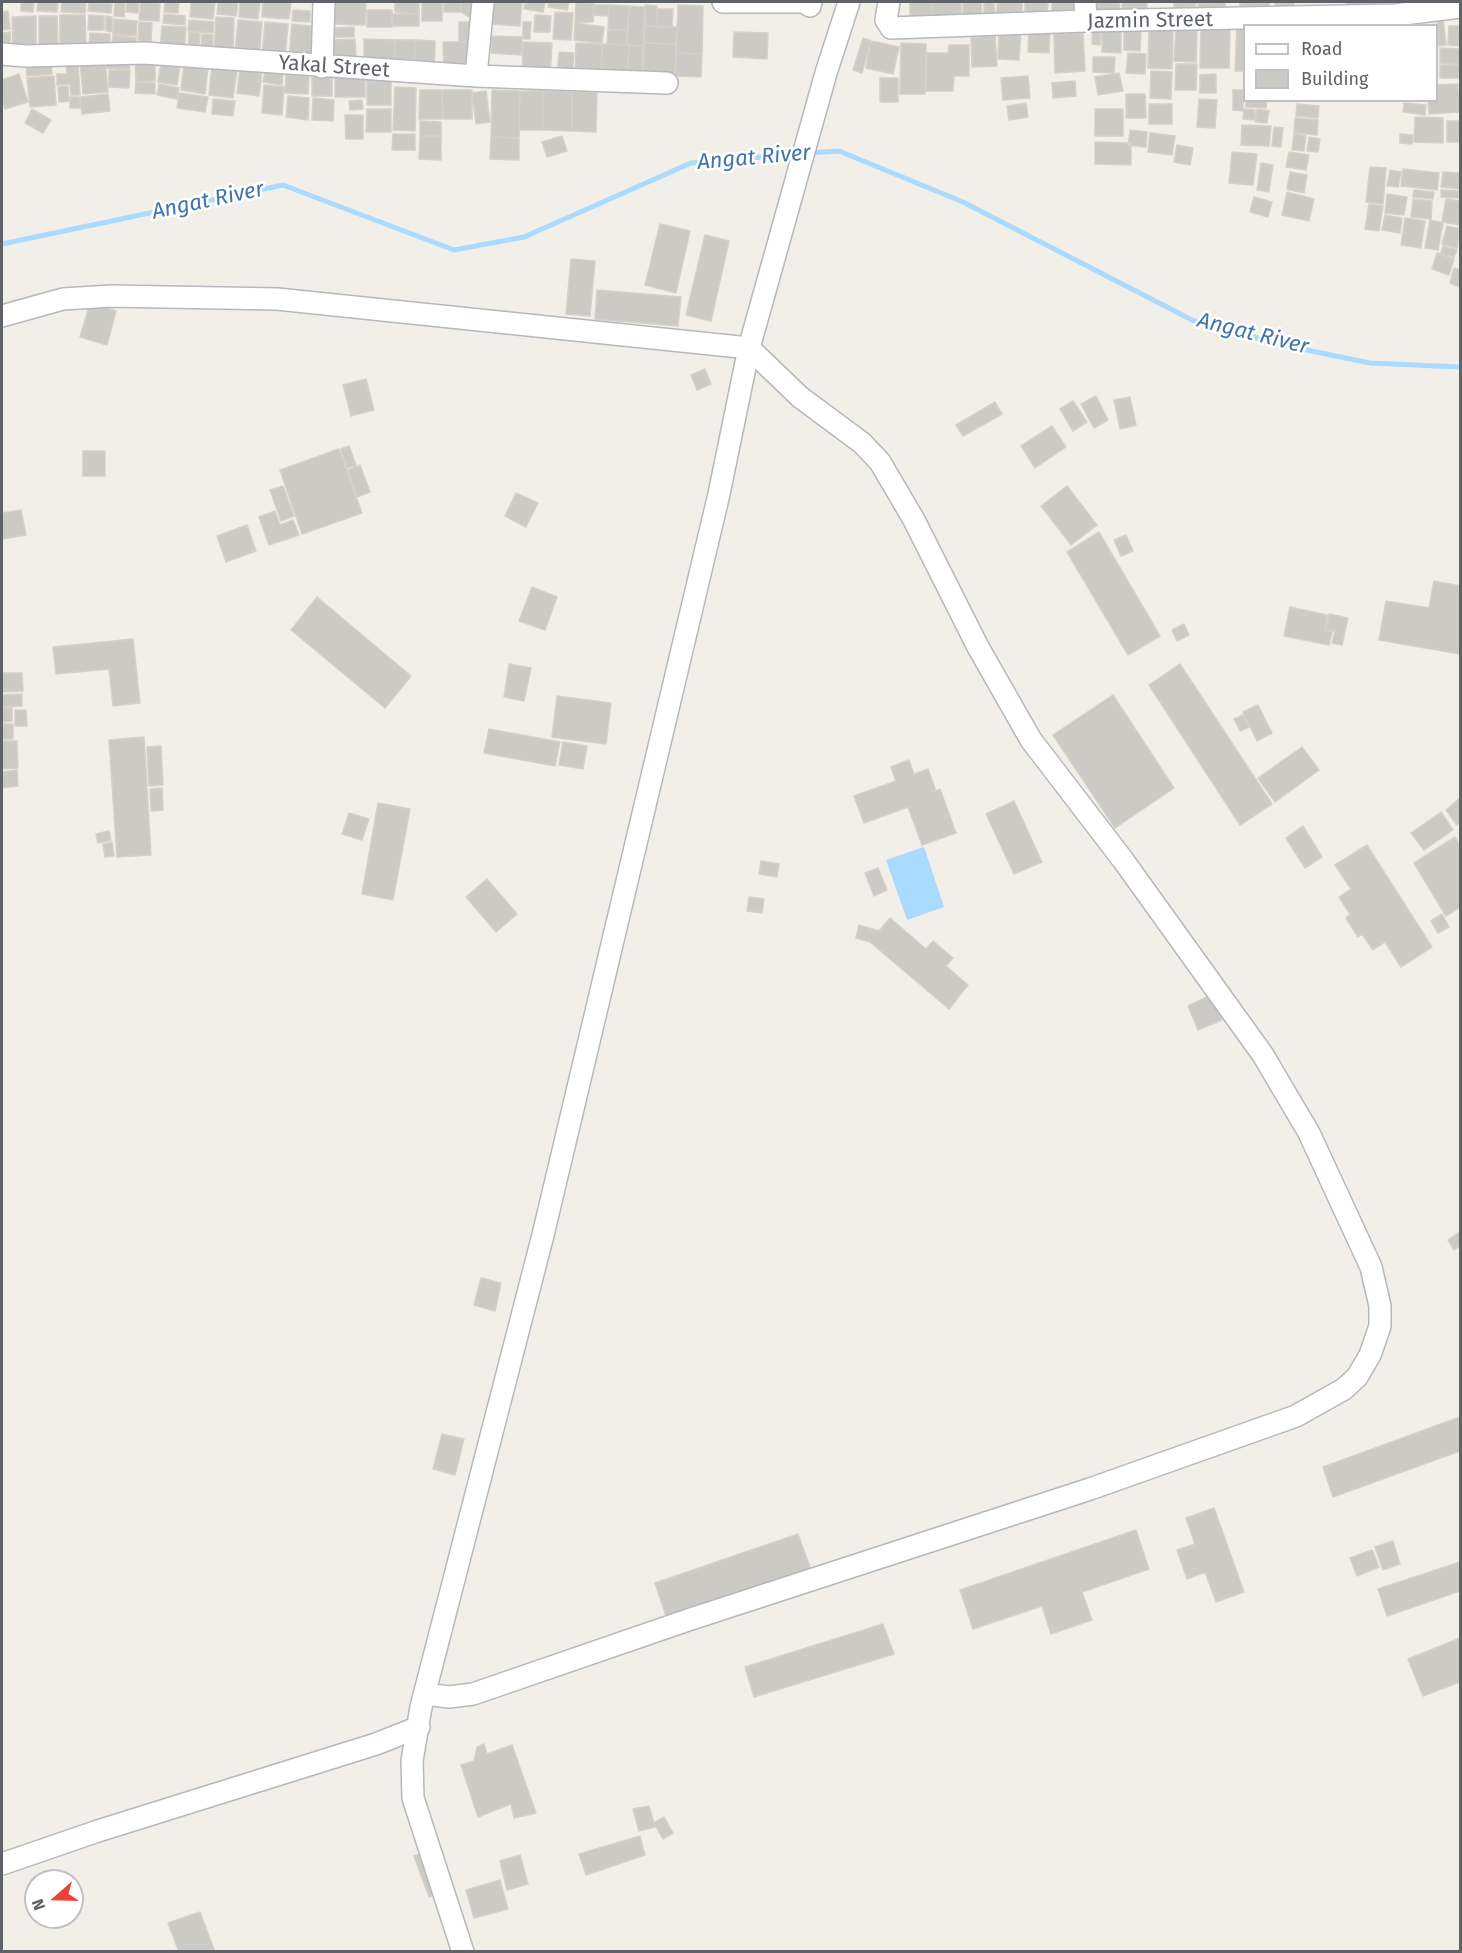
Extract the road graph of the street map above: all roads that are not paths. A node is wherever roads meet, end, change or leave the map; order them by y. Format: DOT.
graph roads {
  1 [pos="324,2"];
  2 [pos="483,2"];
  3 [pos="723,2"];
  4 [pos="808,2"];
  5 [pos="849,2"];
  6 [pos="1461,7"];
  7 [pos="1395,8"];
  8 [pos="888,9"];
  9 [pos="1085,11"];
  10 [pos="1234,11"];
  11 [pos="2,54"];
  12 [pos="322,67"];
  13 [pos="476,76"];
  14 [pos="668,83"];
  15 [pos="2,316"];
  16 [pos="749,348"];
  17 [pos="425,1694"];
  18 [pos="419,1727"];
  19 [pos="2,1864"];
  20 [pos="463,1952"];
  1 -- 12 [label="street"];
  2 -- 13 [label="street"];
  3 -- 4 [label="street"];
  5 -- 16 [label="street"];
  6 -- 7 [label="street, Jazmin Street"];
  7 -- 10 [label="street, Jazmin Street"];
  8 -- 9 [label="street, Jazmin Street"];
  9 -- 10 [label="street, Jazmin Street"];
  11 -- 12 [label="street, Yakal Street"];
  12 -- 13 [label="street, Yakal Street"];
  13 -- 14 [label="street, Yakal Street"];
  15 -- 16 [label="street"];
  16 -- 17 [label="street"];
  16 -- 17 [label="street"];
  17 -- 18 [label="street"];
  18 -- 19 [label="street"];
  18 -- 20 [label="street"];
}
